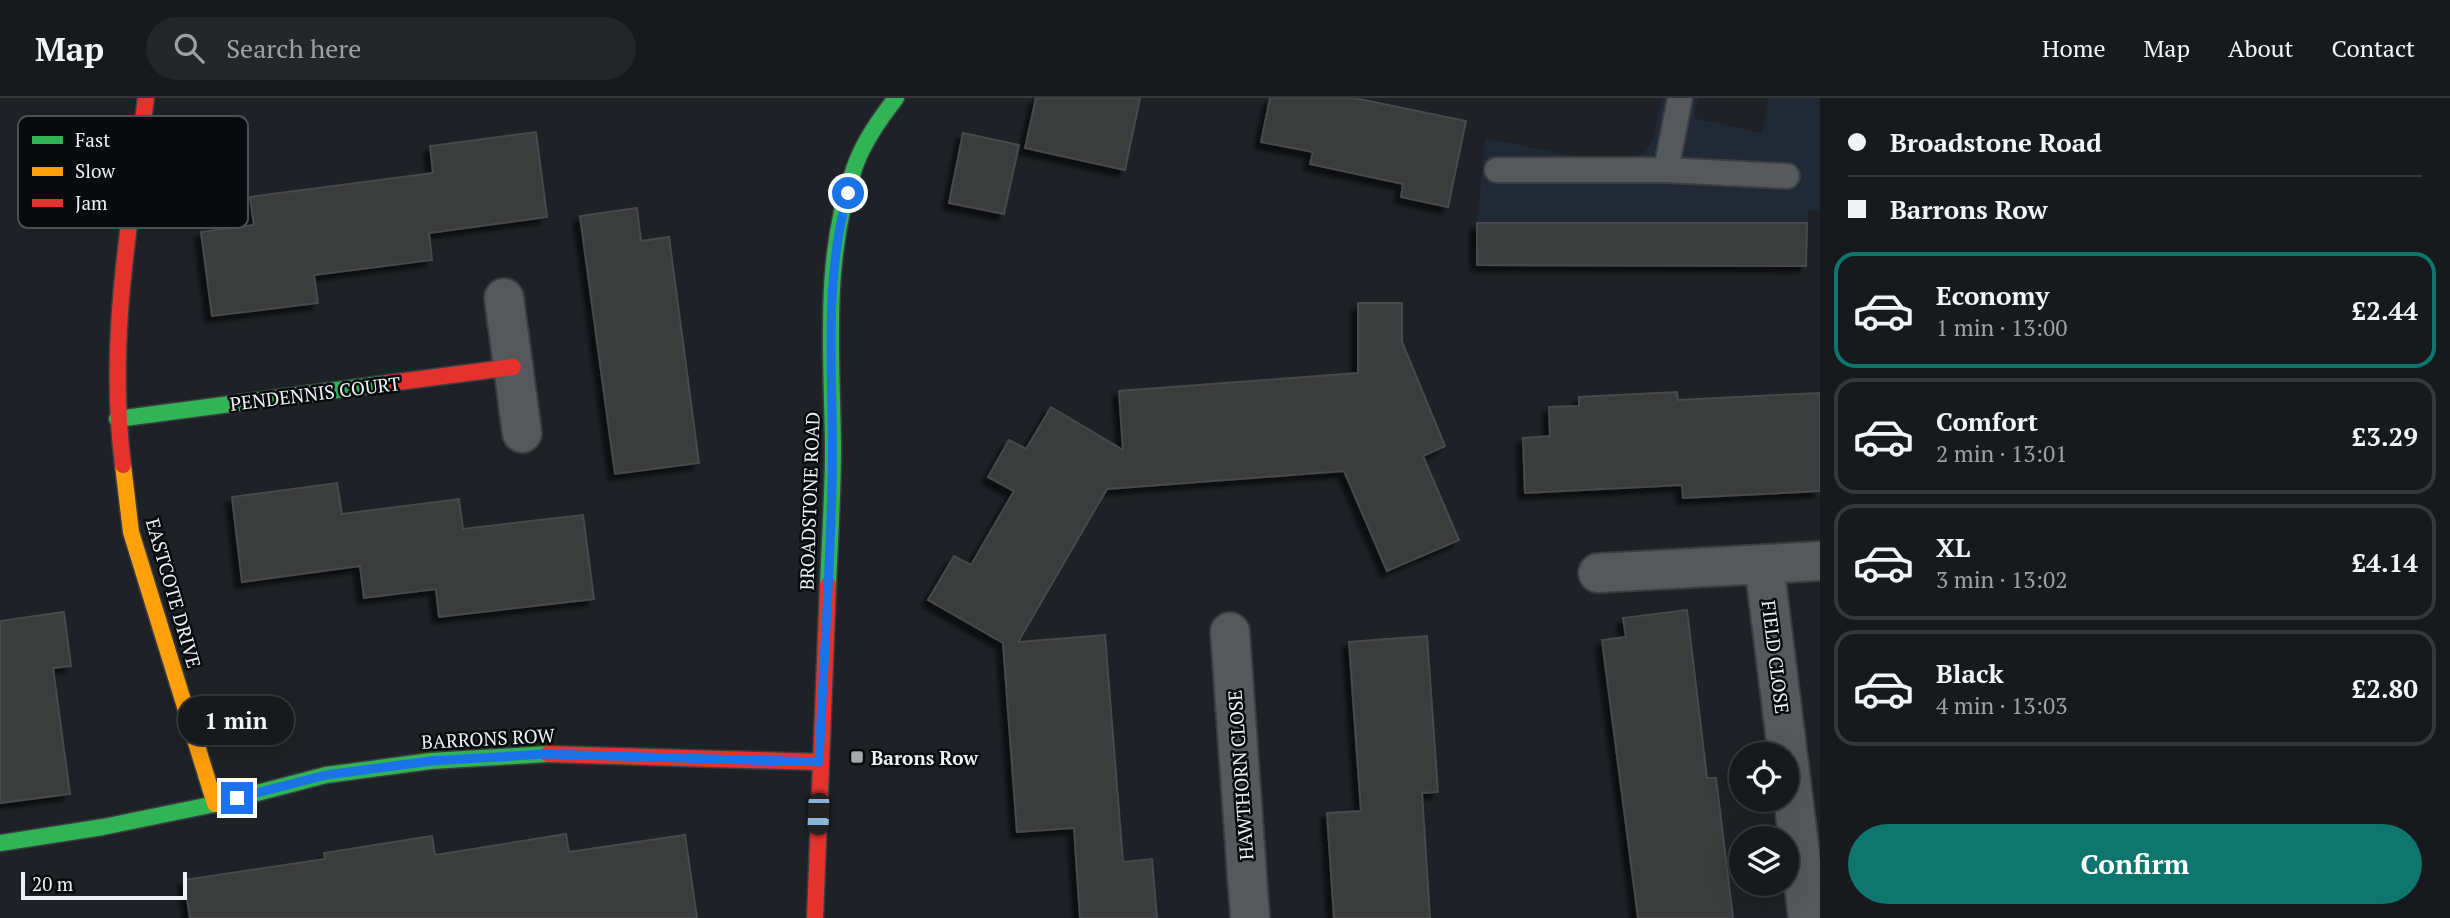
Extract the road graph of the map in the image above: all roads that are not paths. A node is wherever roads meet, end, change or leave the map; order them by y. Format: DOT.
graph roads {
  1 [pos="146,98"];
  2 [pos="896,98"];
  3 [pos="1680,98"];
  4 [pos="144,116"];
  5 [pos="1497,170"];
  6 [pos="1666,170"];
  7 [pos="1787,176"];
  8 [pos="129,228"];
  9 [pos="505,298"];
  10 [pos="513,367"];
  11 [pos="117,419"];
  12 [pos="522,433"];
  13 [pos="1820,561"];
  14 [pos="1764,564"];
  15 [pos="1598,573"];
  16 [pos="1230,632"];
  17 [pos="819,762"];
  18 [pos="215,804"];
  19 [pos="0,844"];
  20 [pos="815,918"];
  21 [pos="1251,918"];
  22 [pos="1808,918"];
  1 -- 4 [label="street, EASTCOTE DRIVE"];
  2 -- 17 [label="street, BROADSTONE ROAD"];
  3 -- 6 [label="lane"];
  5 -- 6 [label="lane"];
  6 -- 7 [label="lane"];
  8 -- 11 [label="street, EASTCOTE DRIVE"];
  9 -- 10 [label="street"];
  10 -- 11 [label="street, PENDENNIS COURT"];
  10 -- 12 [label="street"];
  11 -- 18 [label="street, EASTCOTE DRIVE"];
  13 -- 14 [label="street"];
  14 -- 15 [label="street"];
  14 -- 22 [label="street, FIELD CLOSE"];
  16 -- 21 [label="street, HAWTHORN CLOSE"];
  17 -- 18 [label="street, BARRONS ROW"];
  17 -- 20 [label="street, BROADSTONE ROAD"];
  18 -- 19 [label="street, BARRONS ROW"];
}
